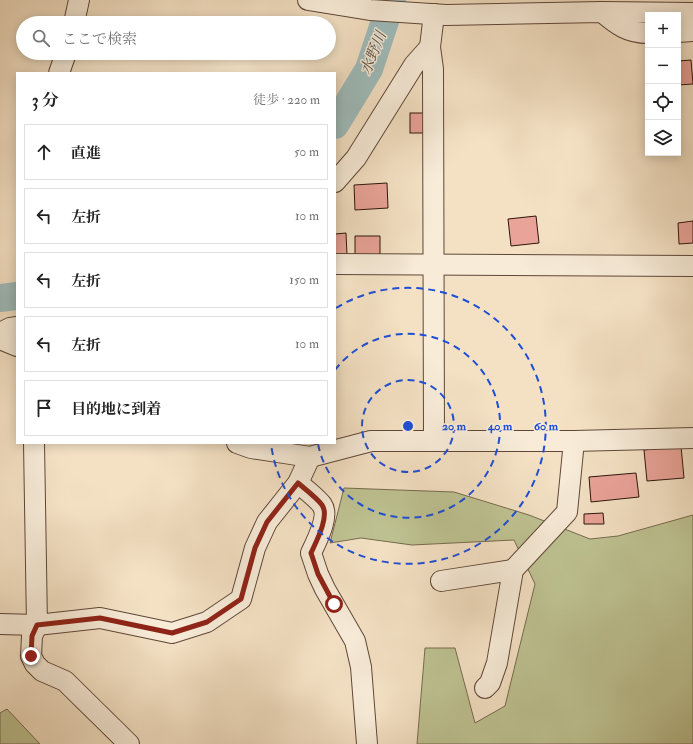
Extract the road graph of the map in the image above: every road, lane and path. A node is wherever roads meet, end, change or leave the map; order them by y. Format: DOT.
graph roads {
  1 [pos="79,0"];
  2 [pos="309,0"];
  3 [pos="606,6"];
  4 [pos="438,10"];
  5 [pos="693,13"];
  6 [pos="76,16"];
  7 [pos="693,31"];
  8 [pos="681,32"];
  9 [pos="645,33"];
  10 [pos="430,48"];
  11 [pos="64,60"];
  12 [pos="59,72"];
  13 [pos="336,181"];
  14 [pos="336,264"];
  15 [pos="433,264"];
  16 [pos="693,266"];
  17 [pos="16,327"];
  18 [pos="0,333"];
  19 [pos="0,339"];
  20 [pos="16,346"];
  21 [pos="693,438"];
  22 [pos="434,440"];
  23 [pos="574,441"];
  24 [pos="34,444"];
  25 [pos="240,444"];
  26 [pos="310,458"];
  27 [pos="298,483"];
  28 [pos="513,570"];
  29 [pos="441,581"];
  30 [pos="0,624"];
  31 [pos="37,625"];
  32 [pos="485,688"];
  33 [pos="129,744"];
  34 [pos="367,744"];
  1 -- 6 [label="street"];
  2 -- 4 [label="street"];
  3 -- 4 [label="street"];
  3 -- 5 [label="street"];
  3 -- 9 [label="street"];
  4 -- 10 [label="street"];
  7 -- 8 [label="street"];
  10 -- 13 [label="street"];
  10 -- 15 [label="street"];
  11 -- 12 [label="street"];
  14 -- 15 [label="street"];
  15 -- 16 [label="street"];
  15 -- 22 [label="street"];
  17 -- 18 [label="street"];
  19 -- 20 [label="street"];
  21 -- 23 [label="street"];
  22 -- 23 [label="street"];
  22 -- 26 [label="street"];
  23 -- 28 [label="street"];
  24 -- 31 [label="street"];
  25 -- 26 [label="street"];
  26 -- 27 [label="street"];
  27 -- 31 [label="street"];
  27 -- 34 [label="street"];
  28 -- 29 [label="street"];
  28 -- 32 [label="street"];
  30 -- 31 [label="street"];
  31 -- 33 [label="street"];
}
